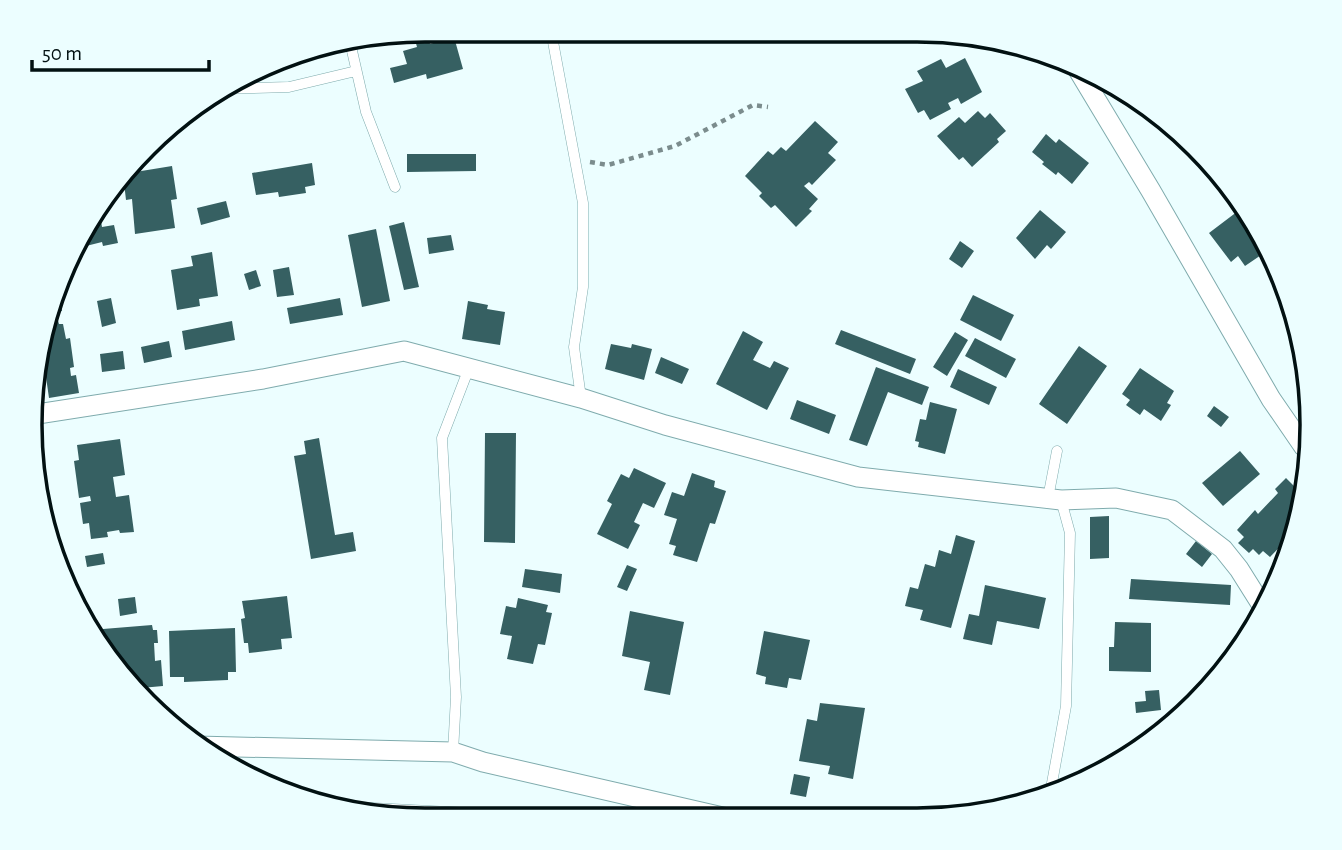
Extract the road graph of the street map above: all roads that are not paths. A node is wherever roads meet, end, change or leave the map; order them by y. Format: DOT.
graph roads {
  1 [pos="553,42"];
  2 [pos="351,49"];
  3 [pos="356,71"];
  4 [pos="1085,80"];
  5 [pos="242,88"];
  6 [pos="395,187"];
  7 [pos="469,368"];
  8 [pos="581,398"];
  9 [pos="42,413"];
  10 [pos="1299,440"];
  11 [pos="1057,451"];
  12 [pos="1055,499"];
  13 [pos="1258,600"];
  14 [pos="217,746"];
  15 [pos="453,752"];
  16 [pos="1052,784"];
  17 [pos="683,808"];
  1 -- 8 [label="lane"];
  2 -- 3 [label="lane"];
  3 -- 5 [label="lane"];
  3 -- 6 [label="lane"];
  4 -- 10 [label="street"];
  7 -- 8 [label="street"];
  7 -- 9 [label="street"];
  7 -- 15 [label="lane"];
  8 -- 12 [label="street"];
  11 -- 12 [label="lane"];
  12 -- 13 [label="street"];
  12 -- 16 [label="lane"];
  14 -- 15 [label="street"];
  15 -- 17 [label="street"];
}
